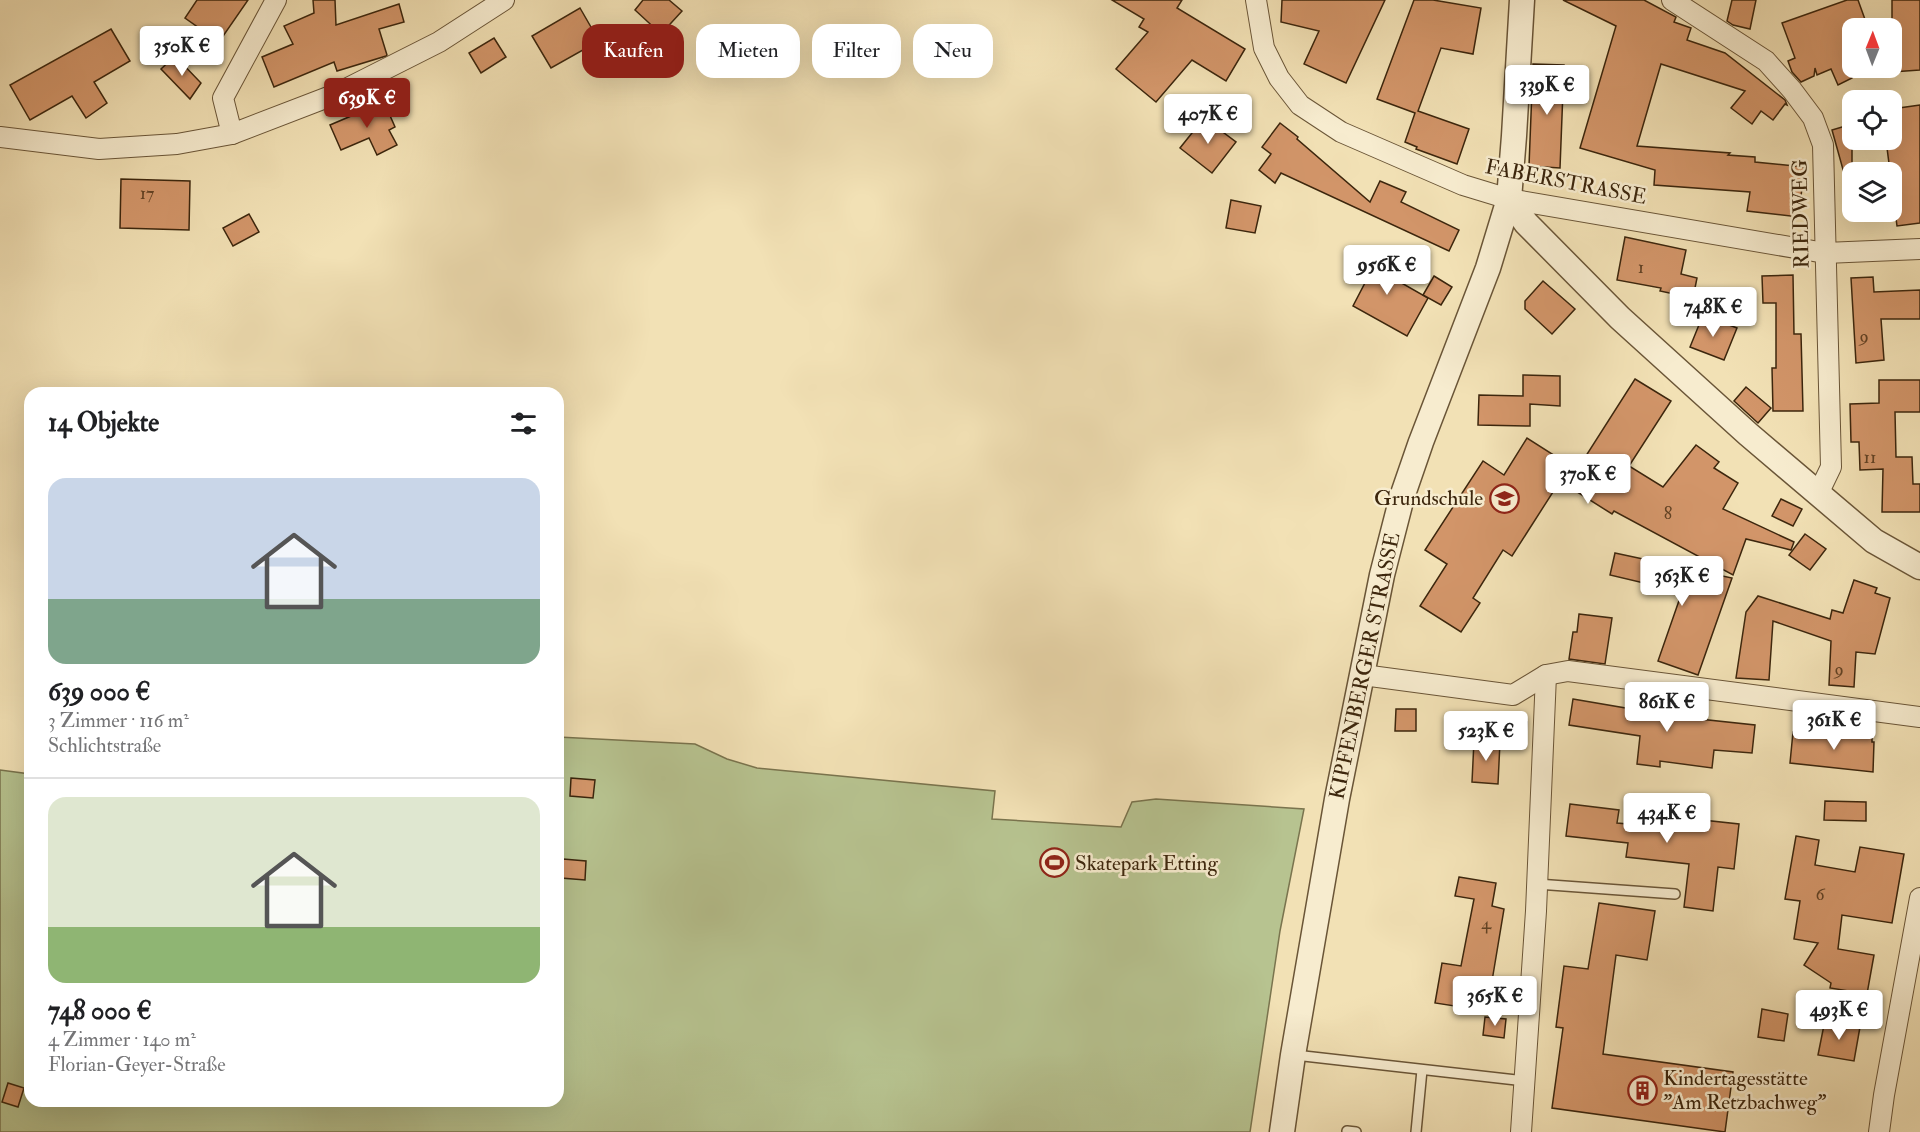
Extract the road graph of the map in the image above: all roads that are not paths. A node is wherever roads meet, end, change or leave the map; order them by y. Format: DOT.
graph roads {
  1 [pos="276,0"];
  2 [pos="504,0"];
  3 [pos="1256,0"];
  4 [pos="1522,0"];
  5 [pos="1672,0"];
  6 [pos="232,134"];
  7 [pos="0,137"];
  8 [pos="1509,199"];
  9 [pos="1920,249"];
  10 [pos="1825,253"];
  11 [pos="1818,494"];
  12 [pos="1920,567"];
  13 [pos="1362,675"];
  14 [pos="1546,675"];
  15 [pos="1920,717"];
  16 [pos="1537,884"];
  17 [pos="1675,894"];
  18 [pos="1920,898"];
  19 [pos="1293,1055"];
  20 [pos="1422,1070"];
  21 [pos="1525,1081"];
  22 [pos="1282,1132"];
  23 [pos="1416,1132"];
  24 [pos="1521,1132"];
  25 [pos="1879,1132"];
  1 -- 6 [label="street"];
  2 -- 6 [label="street"];
  3 -- 8 [label="street, FABERSTRASSE"];
  4 -- 8 [label="street, KIPFENBERGER STRASSE"];
  5 -- 10 [label="street, RIEDWEG"];
  6 -- 7 [label="street"];
  8 -- 10 [label="street, FABERSTRASSE"];
  8 -- 11 [label="street"];
  8 -- 13 [label="street, KIPFENBERGER STRASSE"];
  9 -- 10 [label="street, FABERSTRASSE"];
  10 -- 11 [label="street, RIEDWEG"];
  11 -- 12 [label="street"];
  13 -- 14 [label="street"];
  13 -- 19 [label="street, KIPFENBERGER STRASSE"];
  14 -- 15 [label="street"];
  14 -- 16 [label="street"];
  16 -- 17 [label="lane"];
  16 -- 21 [label="street"];
  18 -- 25 [label="street"];
  19 -- 20 [label="lane"];
  19 -- 22 [label="street, KIPFENBERGER STRASSE"];
  20 -- 21 [label="lane"];
  20 -- 23 [label="lane"];
  21 -- 24 [label="street"];
}
